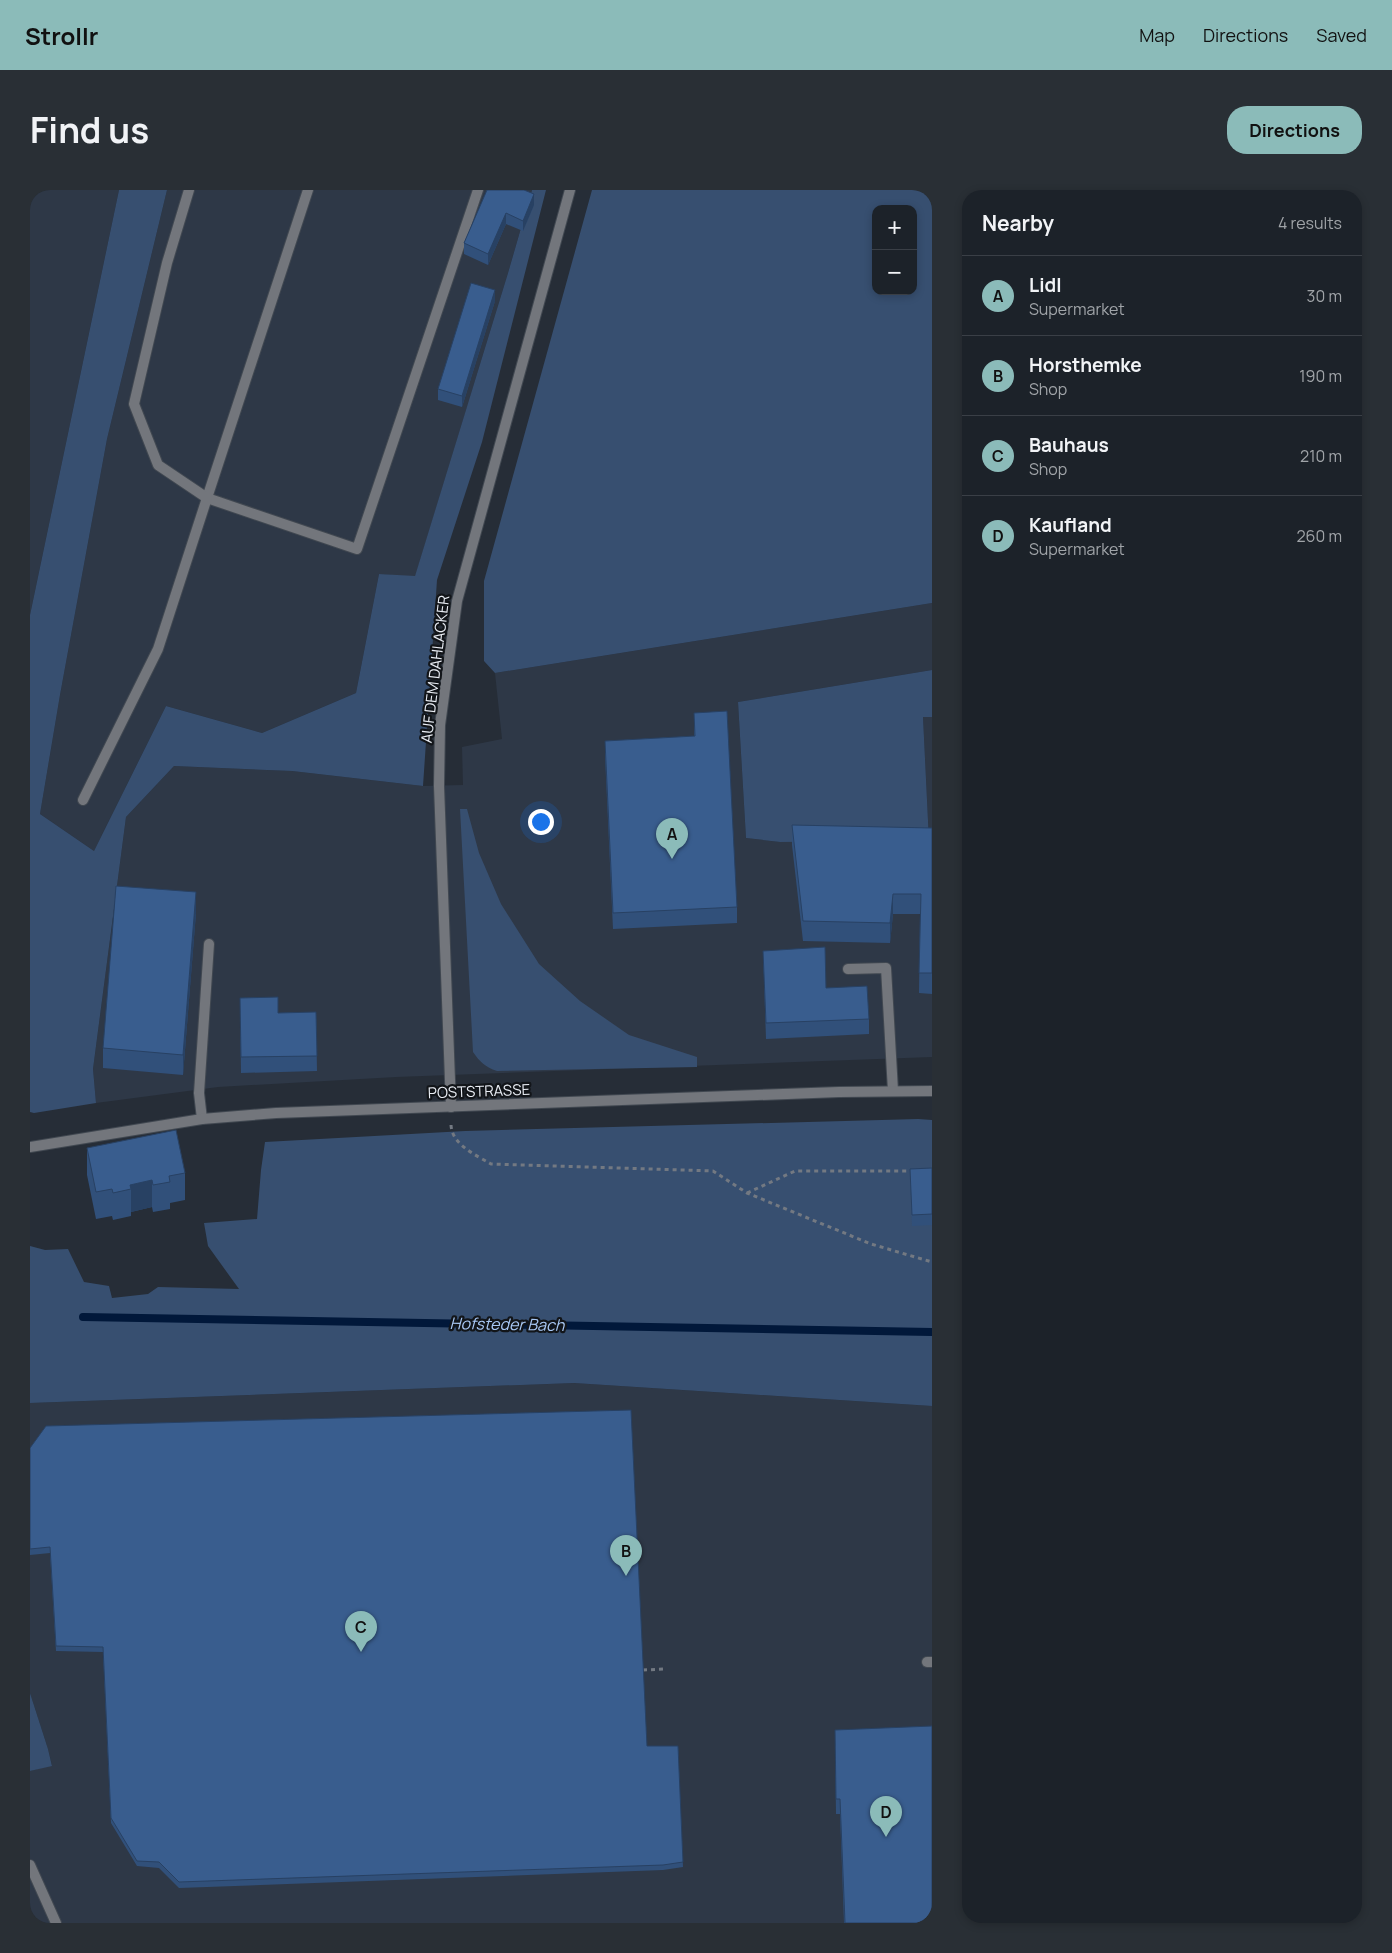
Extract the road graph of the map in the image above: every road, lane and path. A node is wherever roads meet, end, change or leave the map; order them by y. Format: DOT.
graph roads {
  1 [pos="189,190"];
  2 [pos="308,190"];
  3 [pos="478,190"];
  4 [pos="570,190"];
  5 [pos="207,498"];
  6 [pos="83,800"];
  7 [pos="208,944"];
  8 [pos="848,969"];
  9 [pos="893,1091"];
  10 [pos="932,1091"];
  11 [pos="451,1107"];
  12 [pos="202,1119"];
  13 [pos="30,1147"];
  14 [pos="916,1171"];
  15 [pos="748,1193"];
  16 [pos="932,1262"];
  17 [pos="665,1669"];
  18 [pos="643,1670"];
  19 [pos="30,1865"];
  20 [pos="56,1923"];
  1 -- 5 [label="street"];
  2 -- 5 [label="street"];
  3 -- 5 [label="street"];
  4 -- 11 [label="street, AUF DEM DAHLACKER"];
  5 -- 6 [label="street"];
  7 -- 12 [label="street"];
  8 -- 9 [label="street"];
  9 -- 10 [label="street, POSTSTRASSE"];
  9 -- 11 [label="street, POSTSTRASSE"];
  11 -- 12 [label="street, POSTSTRASSE"];
  11 -- 15 [label="path"];
  12 -- 13 [label="street, POSTSTRASSE"];
  14 -- 15 [label="path"];
  15 -- 16 [label="path"];
  17 -- 18 [label="path"];
  19 -- 20 [label="street"];
}
